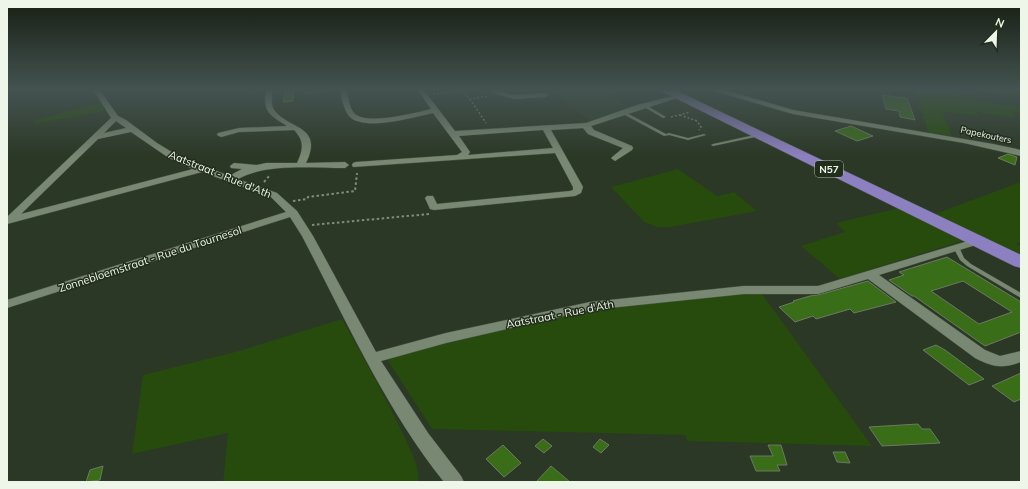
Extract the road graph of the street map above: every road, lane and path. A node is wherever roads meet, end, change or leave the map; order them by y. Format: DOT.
graph roads {
  1 [pos="111,112"];
  2 [pos="272,112"];
  3 [pos="350,112"];
  4 [pos="429,112"];
  5 [pos="435,112"];
  6 [pos="479,112"];
  7 [pos="627,112"];
  8 [pos="655,112"];
  9 [pos="691,112"];
  10 [pos="712,112"];
  11 [pos="791,112"];
  12 [pos="624,113"];
  13 [pos="680,115"];
  14 [pos="664,117"];
  15 [pos="115,118"];
  16 [pos="282,119"];
  17 [pos="587,125"];
  18 [pos="295,128"];
  19 [pos="546,128"];
  20 [pos="133,129"];
  21 [pos="265,129"];
  22 [pos="492,132"];
  23 [pos="695,132"];
  24 [pos="453,134"];
  25 [pos="221,135"];
  26 [pos="704,135"];
  27 [pos="759,135"];
  28 [pos="96,137"];
  29 [pos="713,146"];
  30 [pos="558,150"];
  31 [pos="1021,153"];
  32 [pos="458,158"];
  33 [pos="615,158"];
  34 [pos="345,165"];
  35 [pos="357,165"];
  36 [pos="234,166"];
  37 [pos="274,166"];
  38 [pos="300,166"];
  39 [pos="256,168"];
  40 [pos="202,169"];
  41 [pos="230,179"];
  42 [pos="254,188"];
  43 [pos="430,198"];
  44 [pos="284,202"];
  45 [pos="293,213"];
  46 [pos="432,214"];
  47 [pos="8,222"];
  48 [pos="300,226"];
  49 [pos="978,242"];
  50 [pos="957,248"];
  51 [pos="1021,262"];
  52 [pos="869,274"];
  53 [pos="1021,296"];
  54 [pos="7,304"];
  55 [pos="1021,356"];
  56 [pos="373,358"];
  57 [pos="453,481"];
  1 -- 15 [label="street, Aatstraat - Rue d'Ath"];
  2 -- 16 [label="street"];
  3 -- 4 [label="street"];
  5 -- 24 [label="street"];
  6 -- 22 [label="path"];
  7 -- 12 [label="street"];
  8 -- 14 [label="lane"];
  9 -- 13 [label="path"];
  10 -- 27 [label="main road, N57"];
  11 -- 31 [label="street, Papekouters"];
  12 -- 17 [label="street"];
  12 -- 26 [label="lane"];
  13 -- 14 [label="path"];
  13 -- 23 [label="path"];
  15 -- 20 [label="street, Aatstraat - Rue d'Ath"];
  15 -- 28 [label="street"];
  16 -- 18 [label="street"];
  16 -- 21 [label="street"];
  17 -- 19 [label="street"];
  17 -- 33 [label="street"];
  18 -- 21 [label="street"];
  18 -- 38 [label="street"];
  19 -- 22 [label="street"];
  19 -- 30 [label="street"];
  20 -- 28 [label="street"];
  20 -- 40 [label="street, Aatstraat - Rue d'Ath"];
  21 -- 25 [label="street"];
  22 -- 24 [label="street"];
  24 -- 32 [label="street"];
  27 -- 29 [label="lane"];
  27 -- 49 [label="main road, N57"];
  28 -- 47 [label="street"];
  30 -- 32 [label="street"];
  30 -- 43 [label="street"];
  32 -- 35 [label="street"];
  34 -- 38 [label="street"];
  35 -- 44 [label="path"];
  36 -- 39 [label="street"];
  37 -- 38 [label="street"];
  37 -- 39 [label="street"];
  37 -- 42 [label="path"];
  39 -- 41 [label="street"];
  40 -- 41 [label="street, Aatstraat - Rue d'Ath"];
  40 -- 47 [label="street"];
  41 -- 42 [label="street, Aatstraat - Rue d'Ath"];
  42 -- 44 [label="street, Aatstraat - Rue d'Ath"];
  44 -- 45 [label="street, Aatstraat - Rue d'Ath"];
  45 -- 48 [label="street, Aatstraat - Rue d'Ath"];
  45 -- 54 [label="street, Zonnebloemstraat - Rue du Tournesol"];
  46 -- 48 [label="path"];
  48 -- 56 [label="street, Aatstraat - Rue d'Ath"];
  49 -- 50 [label="street, Aatstraat - Rue d'Ath"];
  49 -- 51 [label="main road, N57"];
  50 -- 52 [label="street, Aatstraat - Rue d'Ath"];
  50 -- 53 [label="lane"];
  52 -- 55 [label="street"];
  52 -- 56 [label="street, Aatstraat - Rue d'Ath"];
  56 -- 57 [label="street, Aatstraat - Rue d'Ath"];
}
